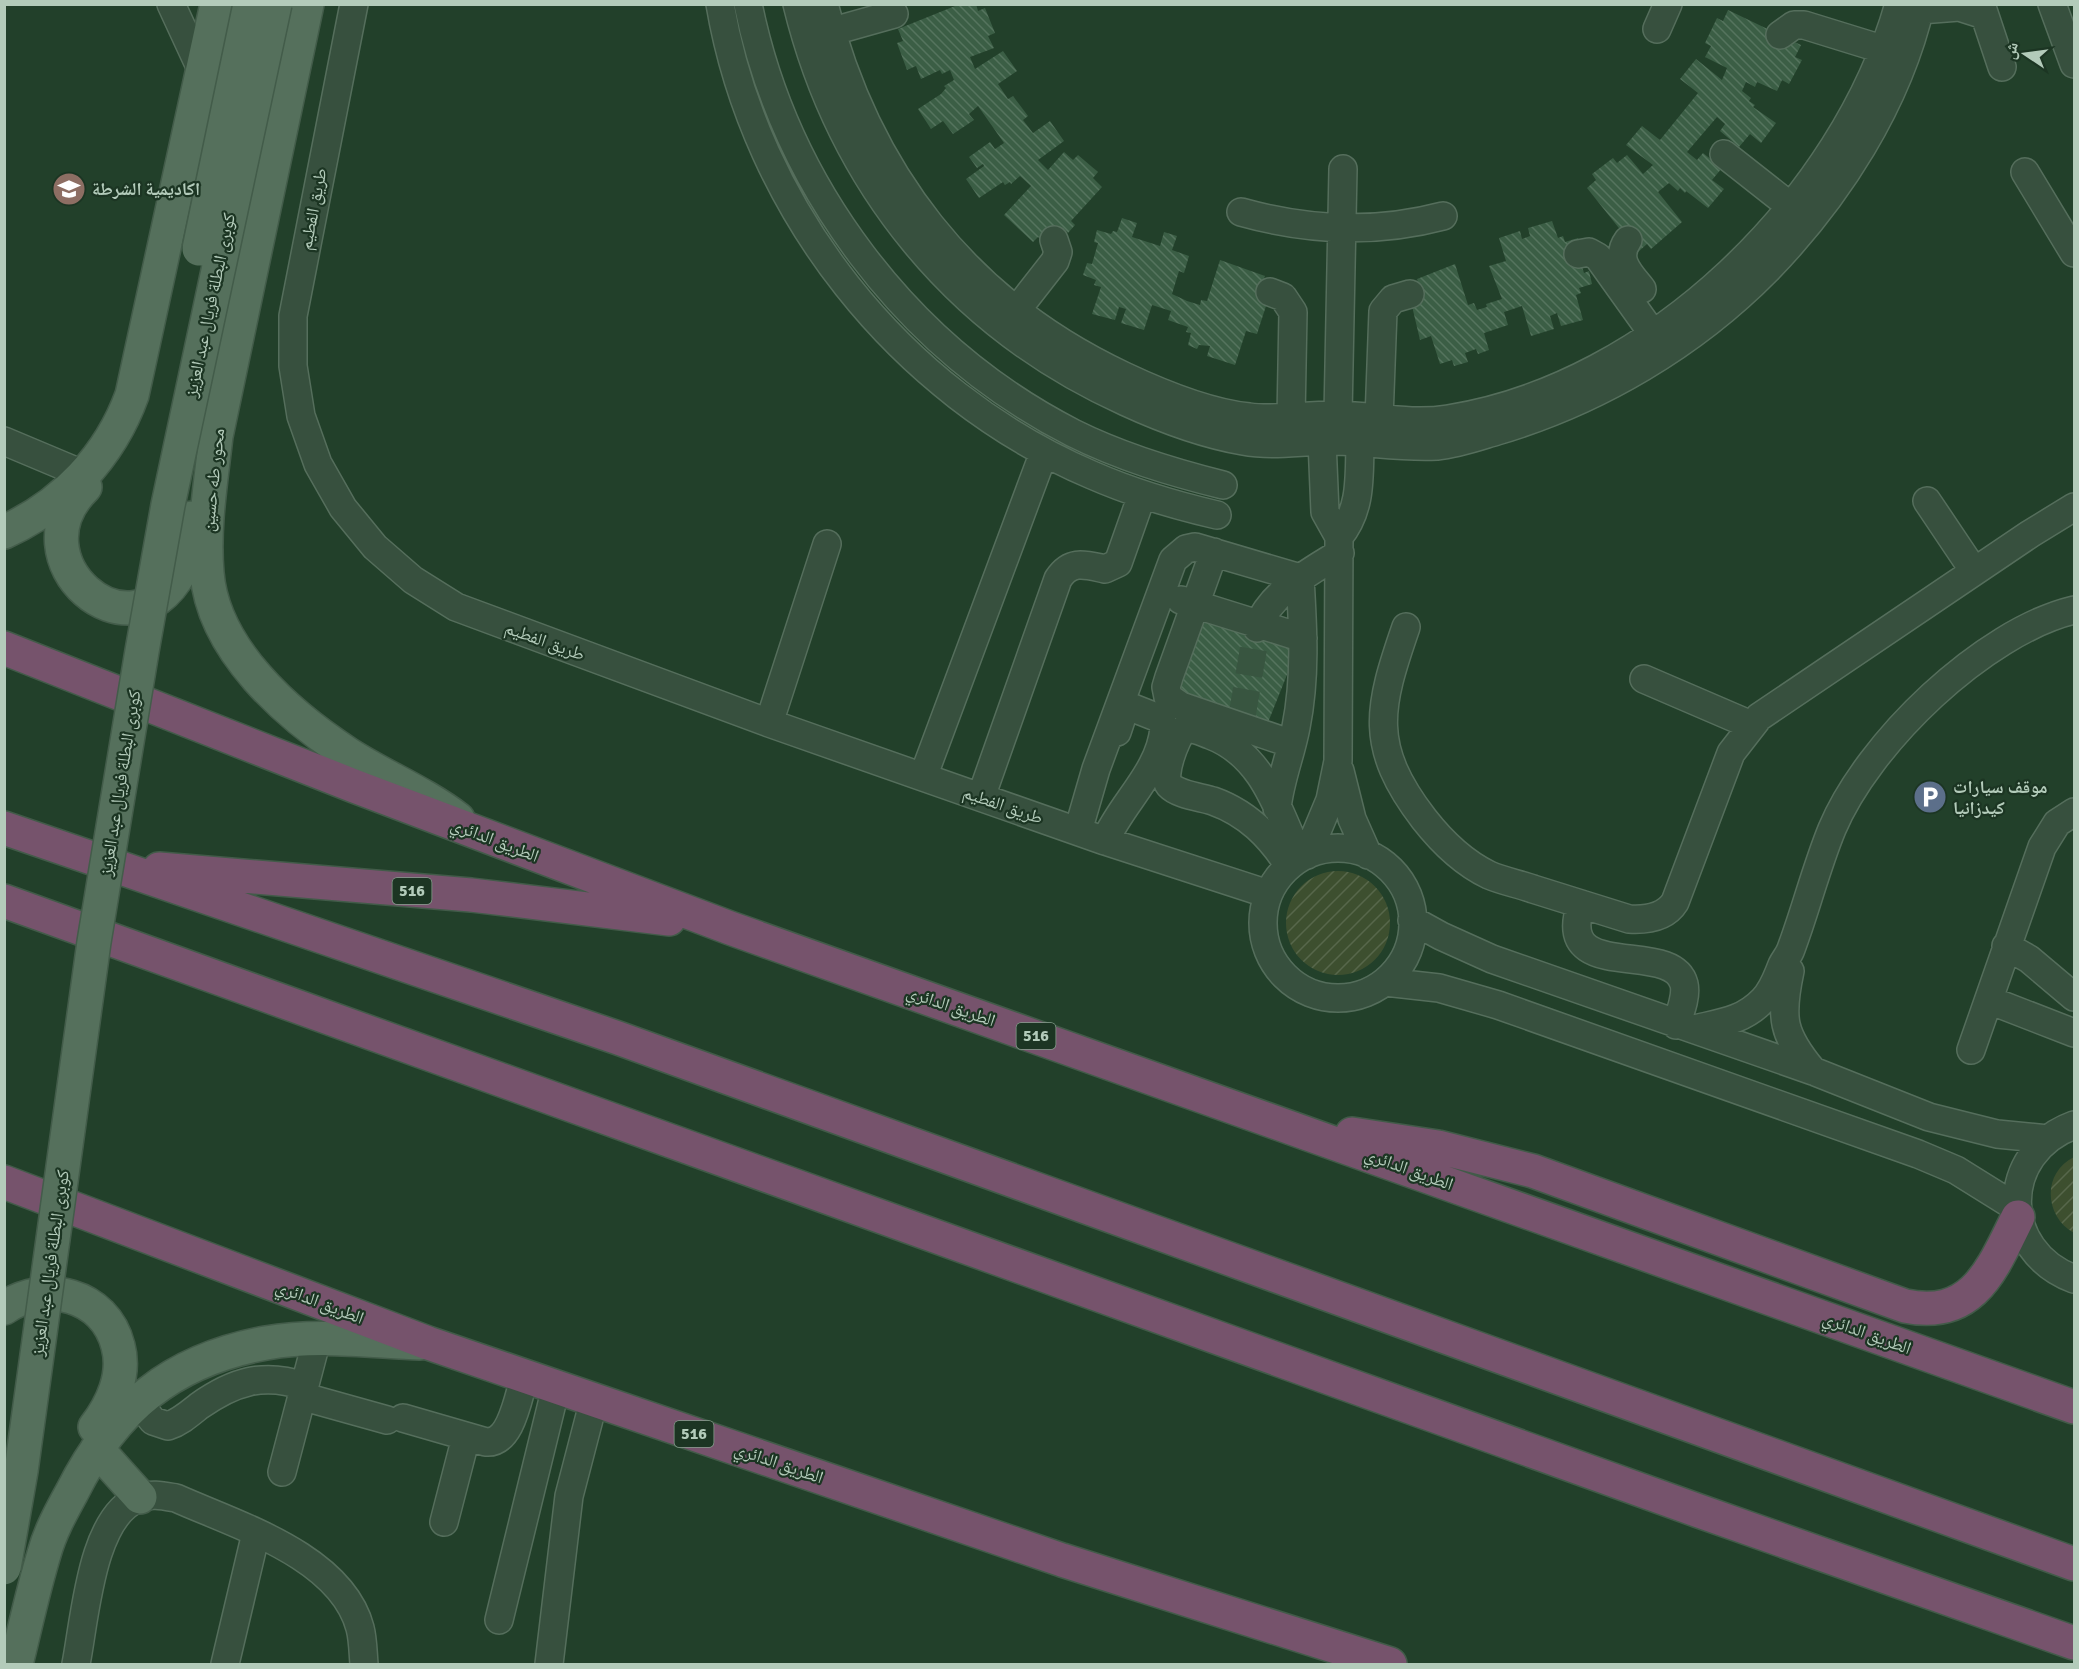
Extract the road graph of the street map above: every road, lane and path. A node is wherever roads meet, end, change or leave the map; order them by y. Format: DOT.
graph roads {
  1 [pos="171,4"];
  2 [pos="217,4"];
  3 [pos="250,4"];
  4 [pos="275,4"];
  5 [pos="307,4"];
  6 [pos="354,4"];
  7 [pos="720,4"];
  8 [pos="748,4"];
  9 [pos="797,4"];
  10 [pos="824,4"];
  11 [pos="2052,4"];
  12 [pos="1906,6"];
  13 [pos="1983,10"];
  14 [pos="894,14"];
  15 [pos="831,32"];
  16 [pos="1780,35"];
  17 [pos="1885,50"];
  18 [pos="2074,64"];
  19 [pos="2002,68"];
  20 [pos="202,71"];
  21 [pos="842,104"];
  22 [pos="1862,124"];
  23 [pos="1724,154"];
  24 [pos="1343,169"];
  25 [pos="2025,172"];
  26 [pos="1790,206"];
  27 [pos="1241,212"];
  28 [pos="1443,216"];
  29 [pos="1342,229"];
  30 [pos="1054,240"];
  31 [pos="1628,240"];
  32 [pos="2074,253"];
  33 [pos="1578,254"];
  34 [pos="1073,265"];
  35 [pos="972,287"];
  36 [pos="1270,292"];
  37 [pos="1410,294"];
  38 [pos="1023,316"];
  39 [pos="1661,328"];
  40 [pos="1605,375"];
  41 [pos="132,395"];
  42 [pos="1338,414"];
  43 [pos="1198,416"];
  44 [pos="1291,418"];
  45 [pos="1379,419"];
  46 [pos="216,436"];
  47 [pos="4,441"];
  48 [pos="1322,441"];
  49 [pos="1360,442"];
  50 [pos="1044,452"];
  51 [pos="85,475"];
  52 [pos="1223,485"];
  53 [pos="1142,495"];
  54 [pos="1927,501"];
  55 [pos="2074,507"];
  56 [pos="1217,515"];
  57 [pos="4,532"];
  58 [pos="827,544"];
  59 [pos="1340,545"];
  60 [pos="1214,552"];
  61 [pos="1974,571"];
  62 [pos="1300,578"];
  63 [pos="1161,594"];
  64 [pos="1196,605"];
  65 [pos="2074,610"];
  66 [pos="1258,626"];
  67 [pos="1406,627"];
  68 [pos="1303,638"];
  69 [pos="4,648"];
  70 [pos="1644,678"];
  71 [pos="1242,722"];
  72 [pos="769,723"];
  73 [pos="1751,725"];
  74 [pos="1292,744"];
  75 [pos="1338,761"];
  76 [pos="1256,768"];
  77 [pos="923,777"];
  78 [pos="1092,787"];
  79 [pos="981,797"];
  80 [pos="1277,808"];
  81 [pos="2069,821"];
  82 [pos="4,828"];
  83 [pos="1078,831"];
  84 [pos="479,834"];
  85 [pos="1105,841"];
  86 [pos="1368,855"];
  87 [pos="1298,860"];
  88 [pos="92,861"];
  89 [pos="1268,894"];
  90 [pos="4,901"];
  91 [pos="1581,904"];
  92 [pos="1412,920"];
  93 [pos="730,928"];
  94 [pos="2006,946"];
  95 [pos="1790,952"];
  96 [pos="1385,982"];
  97 [pos="2074,997"];
  98 [pos="1989,1000"];
  99 [pos="1684,1027"];
  100 [pos="2074,1033"];
  101 [pos="1971,1050"];
  102 [pos="1813,1071"];
  103 [pos="2074,1125"];
  104 [pos="1298,1129"];
  105 [pos="2048,1139"];
  106 [pos="4,1182"];
  107 [pos="2018,1213"];
  108 [pos="2074,1279"];
  109 [pos="4,1308"];
  110 [pos="317,1339"];
  111 [pos="428,1343"];
  112 [pos="525,1376"];
  113 [pos="556,1387"];
  114 [pos="302,1391"];
  115 [pos="594,1400"];
  116 [pos="137,1401"];
  117 [pos="2074,1407"];
  118 [pos="466,1437"];
  119 [pos="4,1440"];
  120 [pos="97,1449"];
  121 [pos="282,1472"];
  122 [pos="140,1497"];
  123 [pos="444,1522"];
  124 [pos="256,1533"];
  125 [pos="44,1553"];
  126 [pos="2074,1564"];
  127 [pos="4,1568"];
  128 [pos="499,1620"];
  129 [pos="2074,1642"];
  130 [pos="16,1665"];
  131 [pos="76,1665"];
  132 [pos="225,1665"];
  133 [pos="364,1665"];
  134 [pos="549,1665"];
  135 [pos="1390,1665"];
  1 -- 20 [label="street"];
  2 -- 20 [label="main road"];
  3 -- 119 [label="main road, كوبرى البطلة فريال عبد العزيز, bridge"];
  4 -- 127 [label="main road, كوبرى البطلة فريال عبد العزيز, bridge"];
  5 -- 46 [label="main road, محور طه حسين"];
  6 -- 72 [label="street, طريق الفطيم"];
  7 -- 50 [label="street"];
  8 -- 52 [label="street"];
  9 -- 21 [label="street"];
  10 -- 15 [label="street"];
  11 -- 18 [label="street"];
  12 -- 13 [label="street"];
  12 -- 17 [label="street"];
  12 -- 22 [label="street"];
  13 -- 19 [label="street"];
  14 -- 15 [label="street"];
  15 -- 21 [label="street"];
  16 -- 17 [label="street"];
  17 -- 22 [label="street"];
  20 -- 41 [label="main road"];
  21 -- 35 [label="street"];
  22 -- 26 [label="street"];
  22 -- 40 [label="street"];
  23 -- 26 [label="street"];
  24 -- 29 [label="street"];
  25 -- 32 [label="street"];
  26 -- 39 [label="street"];
  27 -- 29 [label="street"];
  28 -- 29 [label="street"];
  29 -- 42 [label="street"];
  30 -- 38 [label="street"];
  31 -- 39 [label="street"];
  33 -- 39 [label="street"];
  34 -- 38 [label="street"];
  35 -- 38 [label="street"];
  35 -- 43 [label="street"];
  36 -- 44 [label="street"];
  37 -- 45 [label="street"];
  38 -- 43 [label="street"];
  39 -- 40 [label="street"];
  40 -- 45 [label="street"];
  40 -- 49 [label="street"];
  41 -- 46 [label="main road"];
  41 -- 51 [label="main road"];
  42 -- 44 [label="street"];
  42 -- 45 [label="street"];
  43 -- 44 [label="street"];
  43 -- 48 [label="street"];
  46 -- 84 [label="main road, محور طه حسين"];
  47 -- 51 [label="street"];
  48 -- 49 [label="street"];
  48 -- 59 [label="street"];
  49 -- 59 [label="street"];
  50 -- 53 [label="street"];
  50 -- 77 [label="street"];
  51 -- 57 [label="main road"];
  53 -- 56 [label="street"];
  53 -- 79 [label="street"];
  54 -- 61 [label="street"];
  55 -- 61 [label="street"];
  58 -- 72 [label="street"];
  59 -- 62 [label="street"];
  59 -- 75 [label="street"];
  60 -- 62 [label="street"];
  60 -- 63 [label="street"];
  60 -- 64 [label="street"];
  61 -- 73 [label="street"];
  62 -- 66 [label="street"];
  62 -- 68 [label="street"];
  63 -- 64 [label="street"];
  63 -- 78 [label="street"];
  64 -- 66 [label="street"];
  64 -- 71 [label="street"];
  65 -- 95 [label="street"];
  66 -- 68 [label="street"];
  67 -- 91 [label="street"];
  68 -- 74 [label="street"];
  69 -- 84 [label="highway, الطريق الدائري / 516"];
  70 -- 73 [label="street"];
  71 -- 74 [label="street"];
  71 -- 76 [label="street"];
  72 -- 77 [label="street, طريق الفطيم"];
  73 -- 91 [label="street"];
  74 -- 80 [label="street"];
  75 -- 86 [label="street"];
  75 -- 87 [label="street"];
  76 -- 80 [label="street"];
  76 -- 87 [label="street"];
  77 -- 79 [label="street, طريق الفطيم"];
  78 -- 83 [label="street"];
  78 -- 85 [label="street"];
  79 -- 83 [label="street, طريق الفطيم"];
  80 -- 87 [label="street"];
  81 -- 94 [label="street"];
  82 -- 88 [label="highway, 516"];
  83 -- 85 [label="street, طريق الفطيم"];
  84 -- 93 [label="highway, الطريق الدائري / 516"];
  85 -- 89 [label="street, طريق الفطيم"];
  86 -- 87 [label="street"];
  86 -- 92 [label="street"];
  87 -- 89 [label="street"];
  88 -- 93 [label="highway, 516"];
  88 -- 126 [label="highway, 516"];
  89 -- 96 [label="street"];
  90 -- 129 [label="highway"];
  91 -- 99 [label="street"];
  92 -- 96 [label="street"];
  92 -- 99 [label="street"];
  93 -- 104 [label="highway, الطريق الدائري / 516"];
  94 -- 97 [label="street"];
  94 -- 98 [label="street"];
  95 -- 99 [label="street"];
  95 -- 102 [label="street"];
  96 -- 107 [label="street"];
  98 -- 100 [label="street"];
  98 -- 101 [label="street"];
  99 -- 102 [label="street"];
  102 -- 105 [label="street"];
  103 -- 105 [label="street"];
  104 -- 107 [label="highway"];
  104 -- 117 [label="highway, الطريق الدائري / 516"];
  105 -- 107 [label="street"];
  106 -- 111 [label="highway, الطريق الدائري / 516"];
  107 -- 108 [label="street"];
  109 -- 125 [label="main road"];
  110 -- 111 [label="main road"];
  110 -- 114 [label="street"];
  110 -- 116 [label="main road"];
  111 -- 112 [label="highway, الطريق الدائري / 516"];
  112 -- 113 [label="highway, الطريق الدائري / 516"];
  112 -- 118 [label="street"];
  113 -- 115 [label="highway, الطريق الدائري / 516"];
  113 -- 128 [label="street"];
  114 -- 116 [label="street"];
  114 -- 118 [label="street"];
  114 -- 121 [label="street"];
  115 -- 134 [label="street"];
  115 -- 135 [label="highway, الطريق الدائري / 516"];
  116 -- 120 [label="main road"];
  118 -- 123 [label="street"];
  120 -- 122 [label="main road"];
  120 -- 125 [label="main road"];
  122 -- 124 [label="street"];
  122 -- 131 [label="street"];
  124 -- 132 [label="street"];
  124 -- 133 [label="street"];
  125 -- 130 [label="main road"];
}
